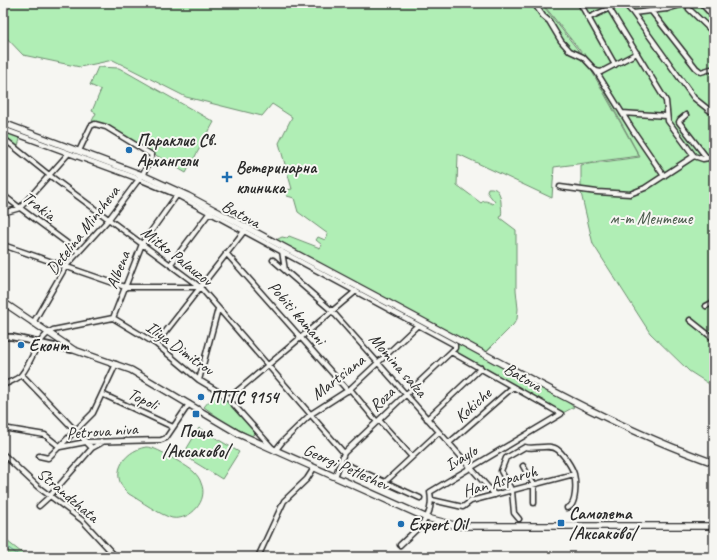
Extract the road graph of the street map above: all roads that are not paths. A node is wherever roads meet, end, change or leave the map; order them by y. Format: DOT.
graph roads {
  1 [pos="534,3"];
  2 [pos="580,3"];
  3 [pos="622,3"];
  4 [pos="662,3"];
  5 [pos="687,3"];
  6 [pos="701,3"];
  7 [pos="609,8"];
  8 [pos="667,9"];
  9 [pos="689,9"];
  10 [pos="652,12"];
  11 [pos="633,13"];
  12 [pos="714,17"];
  13 [pos="588,18"];
  14 [pos="714,34"];
  15 [pos="637,53"];
  16 [pos="615,65"];
  17 [pos="596,71"];
  18 [pos="714,72"];
  19 [pos="622,113"];
  20 [pos="714,114"];
  21 [pos="686,115"];
  22 [pos="667,116"];
  23 [pos="3,123"];
  24 [pos="3,129"];
  25 [pos="3,138"];
  26 [pos="79,152"];
  27 [pos="69,153"];
  28 [pos="694,156"];
  29 [pos="714,157"];
  30 [pos="707,158"];
  31 [pos="49,176"];
  32 [pos="664,176"];
  33 [pos="140,177"];
  34 [pos="560,187"];
  35 [pos="3,195"];
  36 [pos="177,195"];
  37 [pos="20,208"];
  38 [pos="210,212"];
  39 [pos="3,213"];
  40 [pos="109,219"];
  41 [pos="245,230"];
  42 [pos="142,244"];
  43 [pos="3,245"];
  44 [pos="282,251"];
  45 [pos="79,252"];
  46 [pos="226,253"];
  47 [pos="273,260"];
  48 [pos="170,265"];
  49 [pos="66,266"];
  50 [pos="285,270"];
  51 [pos="125,287"];
  52 [pos="200,287"];
  53 [pos="356,291"];
  54 [pos="3,302"];
  55 [pos="714,302"];
  56 [pos="706,306"];
  57 [pos="218,309"];
  58 [pos="332,311"];
  59 [pos="113,318"];
  60 [pos="690,320"];
  61 [pos="33,323"];
  62 [pos="418,325"];
  63 [pos="48,332"];
  64 [pos="3,337"];
  65 [pos="300,337"];
  66 [pos="714,339"];
  67 [pos="40,343"];
  68 [pos="156,344"];
  69 [pos="456,346"];
  70 [pos="74,350"];
  71 [pos="451,352"];
  72 [pos="378,362"];
  73 [pos="116,364"];
  74 [pos="267,365"];
  75 [pos="481,368"];
  76 [pos="22,375"];
  77 [pos="199,380"];
  78 [pos="3,385"];
  79 [pos="513,387"];
  80 [pos="349,390"];
  81 [pos="102,394"];
  82 [pos="406,394"];
  83 [pos="229,398"];
  84 [pos="189,404"];
  85 [pos="311,414"];
  86 [pos="561,414"];
  87 [pos="427,418"];
  88 [pos="378,421"];
  89 [pos="173,427"];
  90 [pos="3,428"];
  91 [pos="76,431"];
  92 [pos="439,432"];
  93 [pos="86,442"];
  94 [pos="104,442"];
  95 [pos="450,443"];
  96 [pos="60,447"];
  97 [pos="92,448"];
  98 [pos="275,451"];
  99 [pos="344,453"];
  100 [pos="3,454"];
  101 [pos="39,456"];
  102 [pos="412,457"];
  103 [pos="341,462"];
  104 [pos="714,463"];
  105 [pos="523,466"];
  106 [pos="471,467"];
  107 [pos="314,468"];
  108 [pos="574,474"];
  109 [pos="335,477"];
  110 [pos="385,482"];
  111 [pos="534,485"];
  112 [pos="512,491"];
  113 [pos="495,495"];
  114 [pos="49,497"];
  115 [pos="420,498"];
  116 [pos="432,500"];
  117 [pos="534,503"];
  118 [pos="40,506"];
  119 [pos="567,508"];
  120 [pos="427,518"];
  121 [pos="519,519"];
  122 [pos="714,526"];
  123 [pos="400,545"];
  124 [pos="116,557"];
  125 [pos="258,557"];
  1 -- 17 [label="street"];
  2 -- 13 [label="street"];
  3 -- 7 [label="street"];
  3 -- 11 [label="street"];
  4 -- 8 [label="street"];
  5 -- 8 [label="street"];
  6 -- 12 [label="street"];
  7 -- 13 [label="street"];
  7 -- 15 [label="street"];
  8 -- 10 [label="street"];
  9 -- 14 [label="street"];
  10 -- 11 [label="street"];
  10 -- 18 [label="street"];
  11 -- 20 [label="street"];
  13 -- 16 [label="street"];
  15 -- 16 [label="street"];
  15 -- 22 [label="street"];
  16 -- 17 [label="street"];
  17 -- 19 [label="street"];
  19 -- 22 [label="street"];
  19 -- 32 [label="street"];
  21 -- 30 [label="street"];
  22 -- 28 [label="street"];
  23 -- 26 [label="main road"];
  24 -- 27 [label="street, Batova"];
  25 -- 31 [label="street, Mitko Palauzov"];
  26 -- 33 [label="main road"];
  26 -- 33 [label="street, Detelina Mincheva"];
  27 -- 31 [label="street"];
  27 -- 33 [label="street, Batova"];
  28 -- 30 [label="street"];
  28 -- 32 [label="street"];
  29 -- 30 [label="street"];
  31 -- 37 [label="street"];
  31 -- 40 [label="street, Mitko Palauzov"];
  32 -- 34 [label="street"];
  33 -- 36 [label="street, Batova"];
  33 -- 40 [label="street, Detelina Mincheva"];
  33 -- 104 [label="main road"];
  35 -- 37 [label="street, Trakia"];
  36 -- 38 [label="street, Batova"];
  36 -- 42 [label="street, Albena"];
  37 -- 39 [label="street"];
  37 -- 45 [label="street, Trakia"];
  38 -- 41 [label="street, Batova"];
  38 -- 48 [label="street"];
  40 -- 42 [label="street, Mitko Palauzov"];
  40 -- 45 [label="street, Detelina Mincheva"];
  41 -- 44 [label="street, Batova"];
  41 -- 46 [label="street"];
  42 -- 48 [label="street, Mitko Palauzov"];
  42 -- 51 [label="street, Albena"];
  43 -- 49 [label="street"];
  44 -- 50 [label="street"];
  44 -- 53 [label="street, Batova"];
  45 -- 49 [label="street, Detelina Mincheva"];
  46 -- 52 [label="street"];
  46 -- 65 [label="street, Pobiti kamani"];
  47 -- 50 [label="street, Momina salza"];
  48 -- 52 [label="street, Mitko Palauzov"];
  49 -- 51 [label="street"];
  49 -- 61 [label="street, Detelina Mincheva"];
  50 -- 58 [label="street, Momina salza"];
  51 -- 52 [label="street"];
  51 -- 59 [label="street, Albena"];
  52 -- 57 [label="street, Mitko Palauzov"];
  52 -- 68 [label="street"];
  53 -- 58 [label="street"];
  53 -- 62 [label="street, Batova"];
  54 -- 61 [label="main road, Georgi Petleshev"];
  55 -- 56 [label="street"];
  57 -- 74 [label="street, Mitko Palauzov"];
  57 -- 77 [label="street"];
  58 -- 65 [label="street"];
  58 -- 72 [label="street, Momina salza"];
  59 -- 63 [label="street"];
  59 -- 68 [label="street, Iliya Dimitrov"];
  60 -- 66 [label="street"];
  61 -- 63 [label="main road, Georgi Petleshev"];
  62 -- 69 [label="street, Batova"];
  62 -- 72 [label="street, Martsiana"];
  63 -- 67 [label="street"];
  63 -- 70 [label="main road, Georgi Petleshev"];
  64 -- 67 [label="street"];
  65 -- 74 [label="street"];
  65 -- 80 [label="street, Pobiti kamani"];
  67 -- 70 [label="street"];
  67 -- 76 [label="street"];
  68 -- 77 [label="street, Iliya Dimitrov"];
  69 -- 71 [label="street, Roza"];
  70 -- 73 [label="main road, Georgi Petleshev"];
  71 -- 75 [label="street, Batova"];
  71 -- 82 [label="street, Roza"];
  72 -- 80 [label="street, Martsiana"];
  72 -- 82 [label="street, Momina salza"];
  73 -- 81 [label="street"];
  73 -- 84 [label="main road, Georgi Petleshev"];
  74 -- 83 [label="street"];
  74 -- 85 [label="street, Mitko Palauzov"];
  75 -- 79 [label="street, Batova"];
  75 -- 87 [label="street"];
  76 -- 78 [label="street"];
  76 -- 91 [label="street"];
  77 -- 83 [label="street, Iliya Dimitrov"];
  79 -- 86 [label="street, Batova"];
  79 -- 95 [label="street, Kokiche"];
  80 -- 85 [label="street, Martsiana"];
  80 -- 88 [label="street, Pobiti kamani"];
  81 -- 89 [label="street, Topoli"];
  81 -- 91 [label="street"];
  82 -- 87 [label="street, Momina salza"];
  82 -- 88 [label="street, Roza"];
  83 -- 98 [label="street, Iliya Dimitrov"];
  84 -- 89 [label="street, Petrova niva"];
  84 -- 98 [label="main road, Georgi Petleshev"];
  85 -- 98 [label="street, Martsiana"];
  85 -- 99 [label="street, Mitko Palauzov"];
  86 -- 106 [label="street, Ivaylo"];
  87 -- 92 [label="street, Momina salza"];
  88 -- 99 [label="street, Roza"];
  88 -- 102 [label="street"];
  89 -- 94 [label="street, Petrova niva"];
  90 -- 96 [label="street, Petrova niva"];
  91 -- 93 [label="street"];
  91 -- 96 [label="street"];
  92 -- 95 [label="street, Momina salza"];
  92 -- 102 [label="street"];
  93 -- 94 [label="street, Petrova niva"];
  93 -- 96 [label="street, Petrova niva"];
  93 -- 97 [label="street"];
  94 -- 97 [label="street"];
  95 -- 106 [label="street, Momina salza"];
  96 -- 101 [label="street"];
  97 -- 114 [label="street"];
  98 -- 107 [label="main road, Georgi Petleshev"];
  99 -- 103 [label="street, Roza"];
  100 -- 114 [label="street, Strandzhata"];
  102 -- 110 [label="street"];
  103 -- 109 [label="street, Roza"];
  103 -- 110 [label="street"];
  105 -- 111 [label="street"];
  106 -- 113 [label="street, Momina salza"];
  106 -- 116 [label="street, Ivaylo"];
  107 -- 109 [label="main road, Georgi Petleshev"];
  107 -- 125 [label="street"];
  108 -- 111 [label="street, Han Asparuh"];
  108 -- 112 [label="street"];
  108 -- 119 [label="street"];
  109 -- 120 [label="main road, Georgi Petleshev"];
  110 -- 115 [label="street"];
  111 -- 112 [label="street, Han Asparuh"];
  111 -- 117 [label="street"];
  112 -- 113 [label="street, Han Asparuh"];
  112 -- 121 [label="street"];
  113 -- 116 [label="street, Han Asparuh"];
  114 -- 118 [label="street"];
  114 -- 124 [label="street, Strandzhata"];
  116 -- 120 [label="street, Ivaylo"];
  120 -- 122 [label="main road, Georgi Petleshev"];
  120 -- 123 [label="street, Ivaylo"];
}
